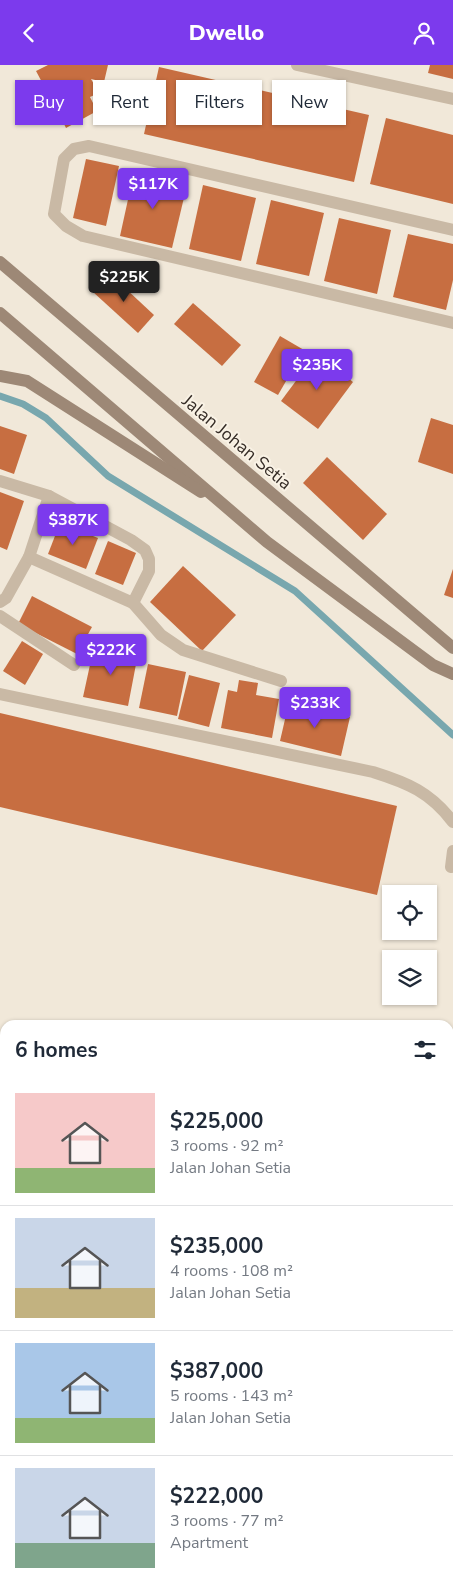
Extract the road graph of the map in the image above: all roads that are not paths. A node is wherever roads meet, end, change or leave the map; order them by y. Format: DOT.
graph roads {
  1 [pos="297,65"];
  2 [pos="453,99"];
  3 [pos="453,231"];
  4 [pos="0,262"];
  5 [pos="0,313"];
  6 [pos="453,323"];
  7 [pos="0,376"];
  8 [pos="0,481"];
  9 [pos="49,496"];
  10 [pos="243,519"];
  11 [pos="29,557"];
  12 [pos="0,602"];
  13 [pos="134,603"];
  14 [pos="0,616"];
  15 [pos="453,648"];
  16 [pos="74,665"];
  17 [pos="453,674"];
  18 [pos="280,681"];
  19 [pos="0,694"];
  20 [pos="453,822"];
  21 [pos="453,851"];
  22 [pos="450,867"];
  1 -- 2 [label="street"];
  3 -- 6 [label="street"];
  4 -- 15 [label="main road, Jalan Johan Setia"];
  5 -- 10 [label="main road"];
  7 -- 10 [label="main road"];
  8 -- 9 [label="street"];
  9 -- 11 [label="street"];
  9 -- 13 [label="street"];
  10 -- 17 [label="main road"];
  11 -- 12 [label="street"];
  11 -- 13 [label="street"];
  13 -- 18 [label="street"];
  14 -- 16 [label="street"];
  19 -- 20 [label="street"];
  21 -- 22 [label="street"];
}
